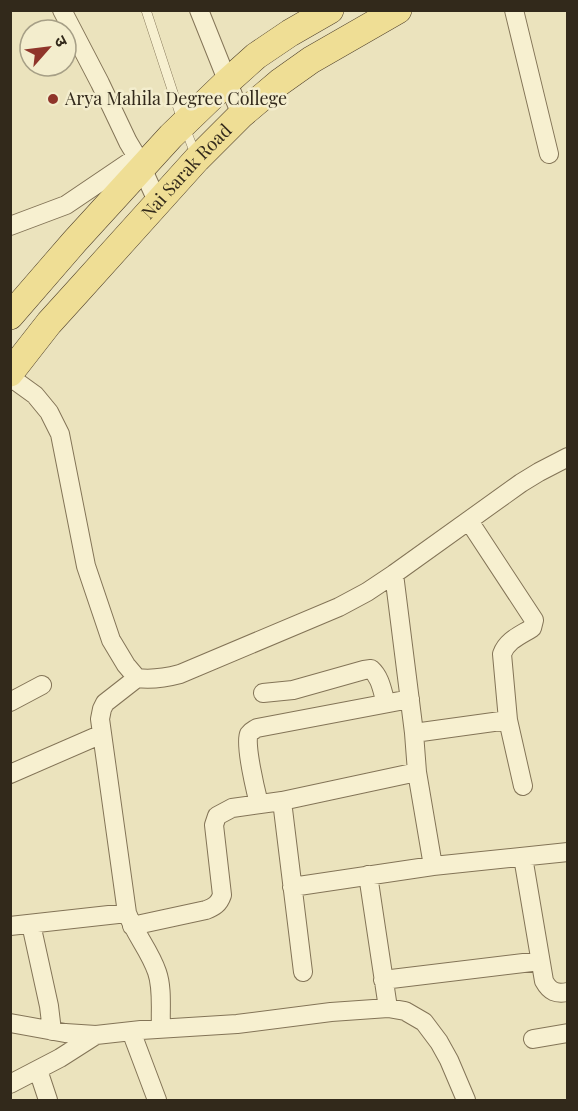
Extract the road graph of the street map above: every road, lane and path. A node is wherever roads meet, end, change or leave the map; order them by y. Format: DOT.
graph roads {
  1 [pos="62,10"];
  2 [pos="146,10"];
  3 [pos="199,10"];
  4 [pos="330,10"];
  5 [pos="398,10"];
  6 [pos="514,10"];
  7 [pos="227,82"];
  8 [pos="241,115"];
  9 [pos="184,124"];
  10 [pos="549,154"];
  11 [pos="198,159"];
  12 [pos="139,162"];
  13 [pos="158,202"];
  14 [pos="10,226"];
  15 [pos="52,268"];
  16 [pos="78,291"];
  17 [pos="10,316"];
  18 [pos="10,373"];
  19 [pos="10,379"];
  20 [pos="567,456"];
  21 [pos="469,521"];
  22 [pos="394,574"];
  23 [pos="137,678"];
  24 [pos="42,685"];
  25 [pos="263,693"];
  26 [pos="410,699"];
  27 [pos="10,702"];
  28 [pos="386,703"];
  29 [pos="508,720"];
  30 [pos="414,733"];
  31 [pos="102,734"];
  32 [pos="417,772"];
  33 [pos="10,774"];
  34 [pos="523,786"];
  35 [pos="282,801"];
  36 [pos="259,804"];
  37 [pos="567,852"];
  38 [pos="523,857"];
  39 [pos="433,866"];
  40 [pos="368,875"];
  41 [pos="291,887"];
  42 [pos="130,920"];
  43 [pos="31,924"];
  44 [pos="10,926"];
  45 [pos="540,961"];
  46 [pos="303,972"];
  47 [pos="383,980"];
  48 [pos="567,992"];
  49 [pos="388,1008"];
  50 [pos="10,1023"];
  51 [pos="161,1028"];
  52 [pos="52,1030"];
  53 [pos="131,1031"];
  54 [pos="567,1033"];
  55 [pos="96,1035"];
  56 [pos="533,1039"];
  57 [pos="38,1070"];
  58 [pos="10,1084"];
  59 [pos="48,1101"];
  60 [pos="157,1101"];
  61 [pos="465,1101"];
  1 -- 12 [label="street"];
  2 -- 9 [label="lane"];
  3 -- 7 [label="street"];
  4 -- 7 [label="main road, Nai Sarak Road"];
  5 -- 8 [label="main road, Nai Sarak Road"];
  6 -- 10 [label="street"];
  7 -- 8 [label="street"];
  7 -- 9 [label="main road, Nai Sarak Road"];
  8 -- 11 [label="main road, Nai Sarak Road"];
  9 -- 11 [label="lane"];
  9 -- 12 [label="main road, Nai Sarak Road"];
  11 -- 13 [label="main road, Nai Sarak Road"];
  12 -- 13 [label="street"];
  12 -- 14 [label="street"];
  12 -- 15 [label="main road, Nai Sarak Road"];
  13 -- 16 [label="main road, Nai Sarak Road"];
  15 -- 16 [label="main road"];
  15 -- 17 [label="main road, Nai Sarak Road"];
  16 -- 18 [label="main road, Nai Sarak Road"];
  19 -- 23 [label="street"];
  20 -- 21 [label="street"];
  21 -- 22 [label="street"];
  21 -- 29 [label="street"];
  22 -- 23 [label="street"];
  22 -- 26 [label="street"];
  23 -- 31 [label="street"];
  24 -- 27 [label="street"];
  25 -- 28 [label="street"];
  26 -- 28 [label="street"];
  26 -- 30 [label="street"];
  28 -- 36 [label="street"];
  29 -- 30 [label="street"];
  29 -- 34 [label="street"];
  30 -- 32 [label="street"];
  31 -- 33 [label="street"];
  31 -- 42 [label="street"];
  32 -- 35 [label="street"];
  32 -- 39 [label="street"];
  35 -- 36 [label="street"];
  35 -- 41 [label="street"];
  36 -- 42 [label="street"];
  37 -- 38 [label="street"];
  38 -- 39 [label="street"];
  38 -- 45 [label="street"];
  39 -- 40 [label="street"];
  40 -- 41 [label="street"];
  40 -- 47 [label="street"];
  41 -- 46 [label="street"];
  42 -- 43 [label="street"];
  42 -- 51 [label="street"];
  43 -- 44 [label="street"];
  43 -- 52 [label="street"];
  45 -- 47 [label="street"];
  45 -- 48 [label="street"];
  47 -- 49 [label="street"];
  49 -- 51 [label="street"];
  49 -- 61 [label="street"];
  50 -- 52 [label="street"];
  51 -- 53 [label="street"];
  52 -- 55 [label="street"];
  53 -- 55 [label="street"];
  53 -- 60 [label="street"];
  54 -- 56 [label="street"];
  55 -- 57 [label="street"];
  57 -- 58 [label="street"];
  57 -- 59 [label="street"];
}
